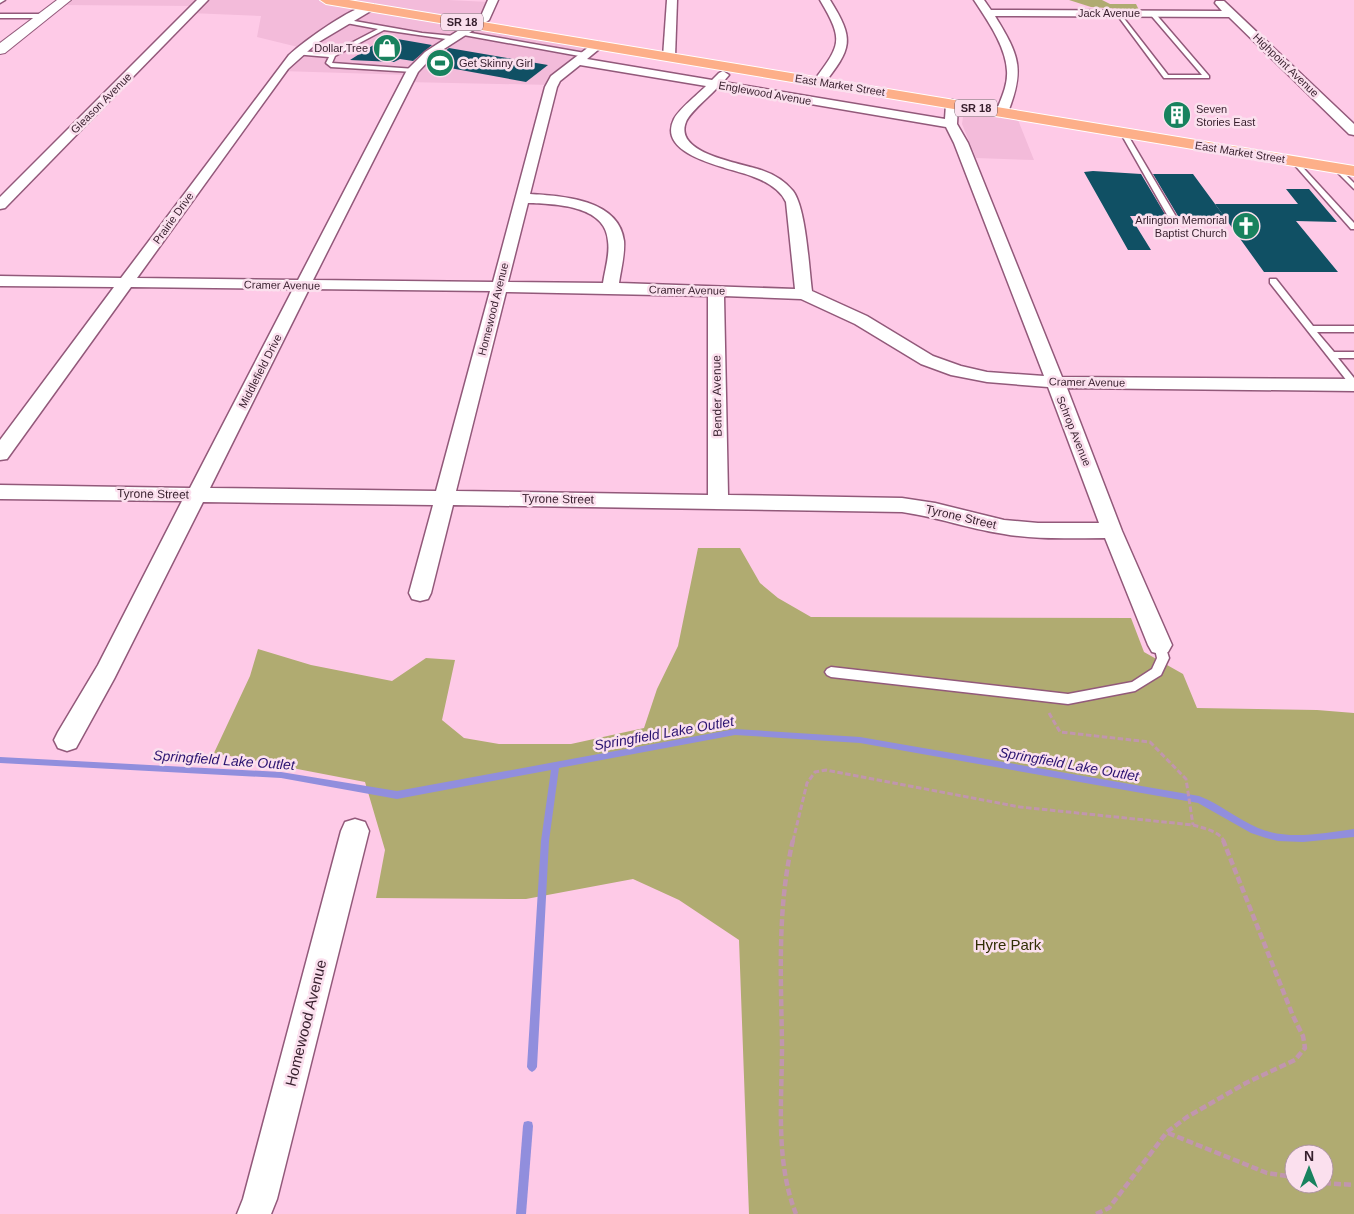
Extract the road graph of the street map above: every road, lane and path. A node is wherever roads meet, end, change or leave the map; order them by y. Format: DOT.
graph roads {
  1 [pos="65,0"];
  2 [pos="203,0"];
  3 [pos="326,0"];
  4 [pos="493,0"];
  5 [pos="672,0"];
  6 [pos="825,0"];
  7 [pos="979,0"];
  8 [pos="1218,0"];
  9 [pos="370,7"];
  10 [pos="988,13"];
  11 [pos="1117,13"];
  12 [pos="1152,13"];
  13 [pos="1231,14"];
  14 [pos="0,16"];
  15 [pos="42,16"];
  16 [pos="343,21"];
  17 [pos="476,25"];
  18 [pos="383,28"];
  19 [pos="457,36"];
  20 [pos="0,50"];
  21 [pos="296,53"];
  22 [pos="587,54"];
  23 [pos="333,55"];
  24 [pos="669,57"];
  25 [pos="731,67"];
  26 [pos="413,70"];
  27 [pos="819,82"];
  28 [pos="715,84"];
  29 [pos="952,104"];
  30 [pos="1002,112"];
  31 [pos="951,124"];
  32 [pos="1354,131"];
  33 [pos="1123,132"];
  34 [pos="1294,161"];
  35 [pos="1336,168"];
  36 [pos="1354,171"];
  37 [pos="1354,187"];
  38 [pos="522,198"];
  39 [pos="0,205"];
  40 [pos="1174,220"];
  41 [pos="1354,227"];
  42 [pos="0,281"];
  43 [pos="1273,281"];
  44 [pos="126,283"];
  45 [pos="304,285"];
  46 [pos="499,288"];
  47 [pos="610,288"];
  48 [pos="716,290"];
  49 [pos="804,294"];
  50 [pos="1311,329"];
  51 [pos="1354,330"];
  52 [pos="1331,355"];
  53 [pos="1354,355"];
  54 [pos="1054,382"];
  55 [pos="1354,385"];
  56 [pos="0,454"];
  57 [pos="0,492"];
  58 [pos="197,494"];
  59 [pos="445,498"];
  60 [pos="718,502"];
  61 [pos="1112,531"];
  62 [pos="420,593"];
  63 [pos="1160,645"];
  64 [pos="831,672"];
  65 [pos="1039,696"];
  66 [pos="67,740"];
  67 [pos="1193,824"];
  68 [pos="355,831"];
  69 [pos="1167,1132"];
  70 [pos="1284,1176"];
  71 [pos="1334,1184"];
  72 [pos="1354,1185"];
  73 [pos="254,1214"];
  74 [pos="796,1214"];
  75 [pos="1096,1214"];
  1 -- 15 [label="main road"];
  2 -- 39 [label="street, Gleason Avenue"];
  3 -- 9 [label="main road, East Market Street / SR 18"];
  4 -- 17 [label="street"];
  5 -- 24 [label="street"];
  6 -- 27 [label="street"];
  7 -- 10 [label="street"];
  8 -- 13 [label="street, Highpoint Avenue"];
  9 -- 16 [label="street, Prairie Drive"];
  9 -- 17 [label="main road, East Market Street / SR 18"];
  10 -- 11 [label="street, Jack Avenue"];
  10 -- 30 [label="street"];
  11 -- 12 [label="street, Jack Avenue"];
  11 -- 12 [label="lane"];
  12 -- 13 [label="street, Jack Avenue"];
  13 -- 32 [label="street, Highpoint Avenue"];
  14 -- 15 [label="lane"];
  15 -- 20 [label="main road"];
  16 -- 18 [label="lane"];
  16 -- 21 [label="street, Prairie Drive"];
  17 -- 19 [label="street, Middlefield Drive"];
  17 -- 22 [label="main road, East Market Street / SR 18"];
  18 -- 19 [label="lane"];
  18 -- 23 [label="lane"];
  19 -- 22 [label="lane"];
  19 -- 26 [label="street, Middlefield Drive"];
  21 -- 23 [label="lane"];
  21 -- 44 [label="street, Prairie Drive"];
  22 -- 24 [label="main road, East Market Street / SR 18"];
  22 -- 28 [label="street, Englewood Avenue"];
  22 -- 38 [label="street, Homewood Avenue"];
  23 -- 26 [label="lane"];
  24 -- 25 [label="main road, East Market Street / SR 18"];
  25 -- 27 [label="main road, East Market Street / SR 18"];
  25 -- 28 [label="street"];
  26 -- 45 [label="street, Middlefield Drive"];
  27 -- 29 [label="main road, East Market Street / SR 18"];
  28 -- 31 [label="street, Englewood Avenue"];
  28 -- 49 [label="street"];
  29 -- 30 [label="main road, East Market Street / SR 18"];
  29 -- 31 [label="street, Schrop Avenue"];
  30 -- 33 [label="main road, East Market Street / SR 18"];
  31 -- 54 [label="street, Schrop Avenue"];
  33 -- 34 [label="main road, East Market Street / SR 18"];
  33 -- 40 [label="lane"];
  34 -- 35 [label="main road, East Market Street / SR 18"];
  34 -- 41 [label="lane"];
  35 -- 36 [label="main road, East Market Street / SR 18"];
  35 -- 37 [label="lane"];
  38 -- 46 [label="street, Homewood Avenue"];
  38 -- 47 [label="street"];
  42 -- 44 [label="street, Cramer Avenue"];
  43 -- 50 [label="lane"];
  44 -- 45 [label="street, Cramer Avenue"];
  44 -- 56 [label="street, Prairie Drive"];
  45 -- 46 [label="street, Cramer Avenue"];
  45 -- 58 [label="street, Middlefield Drive"];
  46 -- 47 [label="street, Cramer Avenue"];
  46 -- 59 [label="street, Homewood Avenue"];
  47 -- 48 [label="street, Cramer Avenue"];
  48 -- 49 [label="street, Cramer Avenue"];
  48 -- 60 [label="street, Bender Avenue"];
  49 -- 54 [label="street, Cramer Avenue"];
  50 -- 51 [label="lane"];
  50 -- 52 [label="lane"];
  52 -- 53 [label="lane"];
  52 -- 55 [label="lane"];
  54 -- 55 [label="street, Cramer Avenue"];
  54 -- 61 [label="street, Schrop Avenue"];
  57 -- 58 [label="street, Tyrone Street"];
  58 -- 59 [label="street, Tyrone Street"];
  58 -- 66 [label="street, Middlefield Drive"];
  59 -- 60 [label="street, Tyrone Street"];
  59 -- 62 [label="street, Homewood Avenue"];
  60 -- 61 [label="street, Tyrone Street"];
  61 -- 63 [label="street, Schrop Avenue"];
  63 -- 65 [label="lane"];
  64 -- 65 [label="lane"];
  65 -- 67 [label="path"];
  67 -- 69 [label="path"];
  67 -- 74 [label="path"];
  68 -- 73 [label="street, Homewood Avenue"];
  69 -- 70 [label="path"];
  69 -- 75 [label="path"];
  71 -- 72 [label="path"];
}
